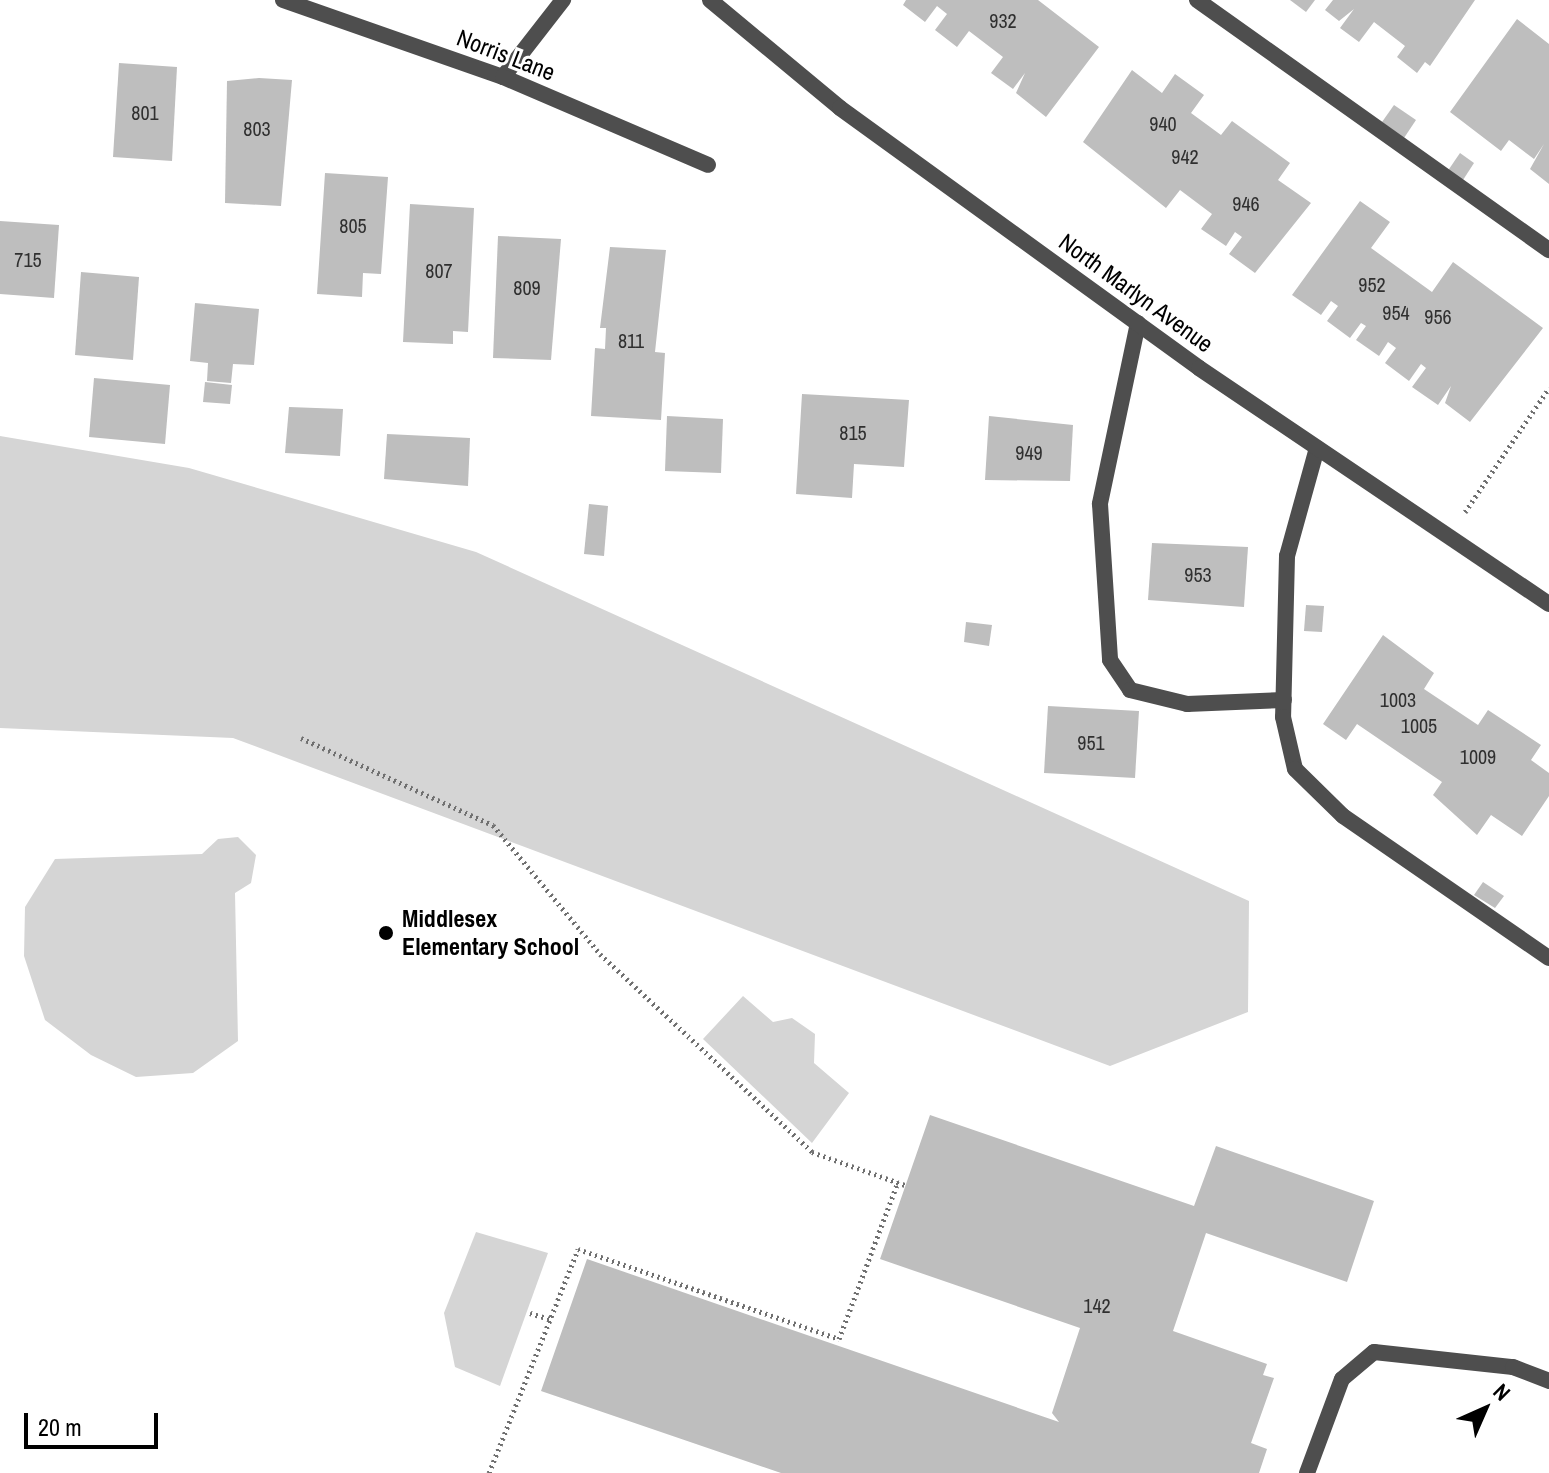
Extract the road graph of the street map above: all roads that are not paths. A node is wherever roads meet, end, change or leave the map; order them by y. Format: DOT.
graph roads {
  1 [pos="283,0"];
  2 [pos="563,0"];
  3 [pos="710,0"];
  4 [pos="1197,0"];
  5 [pos="503,77"];
  6 [pos="708,165"];
  7 [pos="1549,250"];
  8 [pos="1138,323"];
  9 [pos="1317,448"];
  10 [pos="1549,604"];
  11 [pos="1284,700"];
  12 [pos="1549,958"];
  13 [pos="1549,1381"];
  14 [pos="1307,1473"];
  1 -- 5 [label="street, Norris Lane"];
  2 -- 5 [label="street"];
  3 -- 8 [label="street, North Marlyn Avenue"];
  4 -- 7 [label="street"];
  5 -- 6 [label="street, Norris Lane"];
  8 -- 9 [label="street, North Marlyn Avenue"];
  8 -- 11 [label="street"];
  9 -- 10 [label="street, North Marlyn Avenue"];
  9 -- 11 [label="street"];
  11 -- 12 [label="street"];
  13 -- 14 [label="street"];
}
